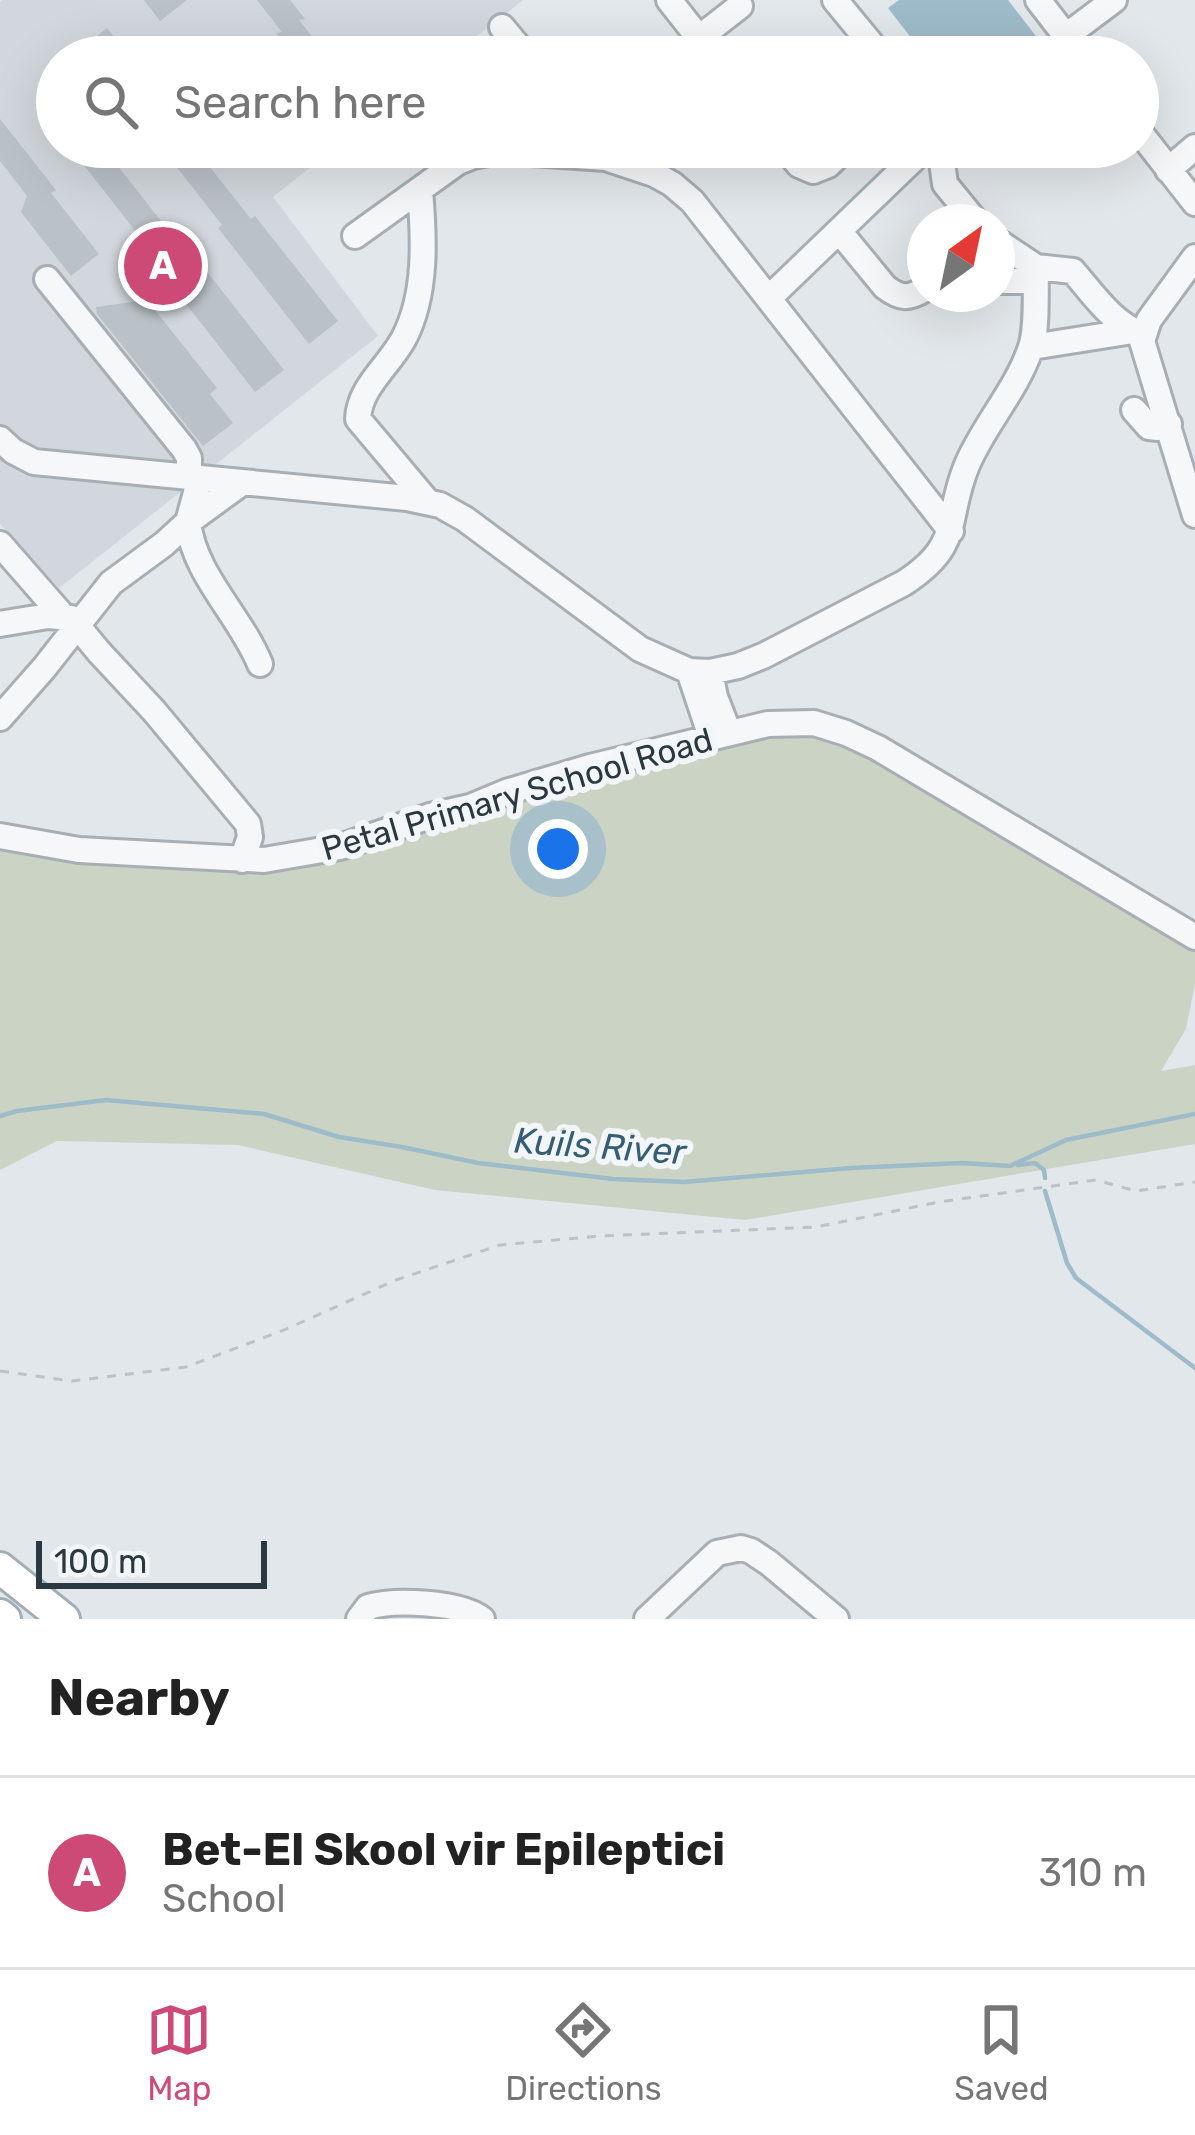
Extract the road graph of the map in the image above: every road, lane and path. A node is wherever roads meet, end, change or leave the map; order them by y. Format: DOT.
graph roads {
  1 [pos="669,0"];
  2 [pos="1039,0"];
  3 [pos="1114,0"];
  4 [pos="842,2"];
  5 [pos="740,6"];
  6 [pos="502,27"];
  7 [pos="510,36"];
  8 [pos="697,36"];
  9 [pos="716,36"];
  10 [pos="867,36"];
  11 [pos="1066,36"];
  12 [pos="1195,147"];
  13 [pos="1159,158"];
  14 [pos="450,168"];
  15 [pos="639,168"];
  16 [pos="904,168"];
  17 [pos="943,168"];
  18 [pos="1168,170"];
  19 [pos="420,190"];
  20 [pos="1195,203"];
  21 [pos="961,204"];
  22 [pos="839,231"];
  23 [pos="355,236"];
  24 [pos="1015,256"];
  25 [pos="1195,257"];
  26 [pos="1036,274"];
  27 [pos="1015,278"];
  28 [pos="47,279"];
  29 [pos="770,297"];
  30 [pos="907,297"];
  31 [pos="1137,333"];
  32 [pos="1032,346"];
  33 [pos="1134,410"];
  34 [pos="1169,424"];
  35 [pos="0,439"];
  36 [pos="194,477"];
  37 [pos="243,482"];
  38 [pos="427,501"];
  39 [pos="1195,515"];
  40 [pos="188,522"];
  41 [pos="951,531"];
  42 [pos="0,544"];
  43 [pos="69,620"];
  44 [pos="0,624"];
  45 [pos="260,664"];
  46 [pos="700,671"];
  47 [pos="0,718"];
  48 [pos="720,735"];
  49 [pos="0,836"];
  50 [pos="242,860"];
  51 [pos="1195,937"];
  52 [pos="1195,1182"];
  53 [pos="0,1371"];
  54 [pos="0,1568"];
  55 [pos="668,1601"];
  56 [pos="64,1619"];
  57 [pos="359,1619"];
  58 [pos="482,1619"];
  59 [pos="647,1619"];
  60 [pos="688,1619"];
  61 [pos="836,1619"];
  1 -- 8 [label="street"];
  2 -- 11 [label="street"];
  3 -- 11 [label="street"];
  4 -- 10 [label="street"];
  5 -- 9 [label="street"];
  6 -- 7 [label="street"];
  12 -- 18 [label="street"];
  13 -- 18 [label="street"];
  14 -- 19 [label="street"];
  15 -- 29 [label="street"];
  16 -- 22 [label="street"];
  17 -- 21 [label="street"];
  18 -- 20 [label="street"];
  19 -- 23 [label="street"];
  19 -- 38 [label="street"];
  22 -- 29 [label="street"];
  22 -- 30 [label="street"];
  24 -- 26 [label="street"];
  25 -- 31 [label="street"];
  26 -- 27 [label="street"];
  26 -- 31 [label="street"];
  26 -- 32 [label="street"];
  28 -- 36 [label="street"];
  29 -- 41 [label="street"];
  31 -- 32 [label="street"];
  31 -- 34 [label="street"];
  32 -- 41 [label="street"];
  33 -- 34 [label="street"];
  34 -- 39 [label="street"];
  35 -- 36 [label="street"];
  36 -- 37 [label="street"];
  36 -- 40 [label="street"];
  37 -- 38 [label="street"];
  37 -- 40 [label="street"];
  38 -- 46 [label="street"];
  40 -- 43 [label="street"];
  40 -- 45 [label="street"];
  41 -- 46 [label="street"];
  42 -- 43 [label="street"];
  43 -- 44 [label="street"];
  43 -- 47 [label="street"];
  43 -- 50 [label="street"];
  46 -- 48 [label="street"];
  48 -- 50 [label="street, Petal Primary School Road"];
  48 -- 51 [label="street, Petal Primary School Road"];
  49 -- 50 [label="street, Petal Primary School Road"];
  52 -- 53 [label="path"];
  54 -- 56 [label="main road"];
  55 -- 59 [label="street"];
  55 -- 60 [label="street"];
  55 -- 61 [label="street"];
  57 -- 58 [label="street"];
}
